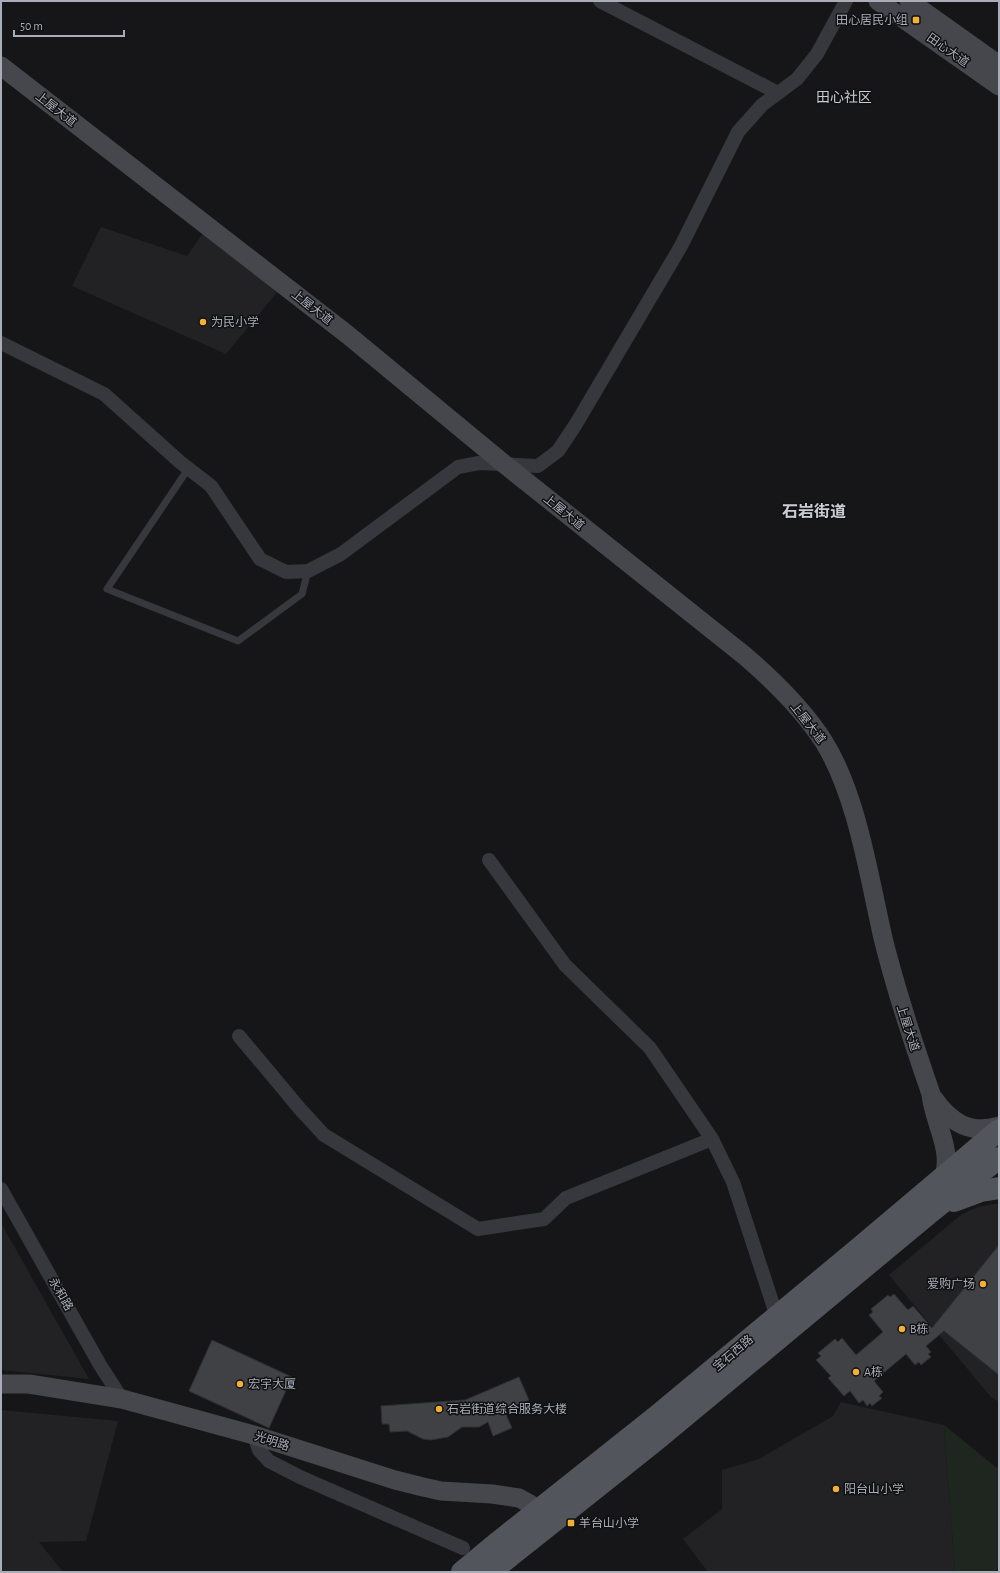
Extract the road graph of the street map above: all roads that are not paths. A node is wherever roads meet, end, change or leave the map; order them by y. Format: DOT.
graph roads {
  1 [pos="600,1"];
  2 [pos="846,1"];
  3 [pos="878,1"];
  4 [pos="909,1"];
  5 [pos="999,64"];
  6 [pos="1,66"];
  7 [pos="999,86"];
  8 [pos="778,93"];
  9 [pos="1,343"];
  10 [pos="503,463"];
  11 [pos="188,469"];
  12 [pos="308,571"];
  13 [pos="489,860"];
  14 [pos="239,1036"];
  15 [pos="931,1094"];
  16 [pos="999,1126"];
  17 [pos="999,1130"];
  18 [pos="712,1139"];
  19 [pos="999,1158"];
  20 [pos="944,1176"];
  21 [pos="999,1188"];
  22 [pos="1,1189"];
  23 [pos="933,1210"];
  24 [pos="777,1317"];
  25 [pos="1,1384"];
  26 [pos="122,1399"];
  27 [pos="254,1435"];
  28 [pos="537,1512"];
  29 [pos="463,1548"];
  30 [pos="503,1550"];
  31 [pos="462,1572"];
  32 [pos="490,1572"];
  1 -- 8 [label="street"];
  2 -- 8 [label="street"];
  3 -- 7 [label="street, 田心大道"];
  4 -- 5 [label="street, 田心大道"];
  6 -- 10 [label="street, 上屋大道"];
  8 -- 10 [label="street"];
  9 -- 11 [label="street"];
  10 -- 12 [label="street"];
  10 -- 15 [label="street, 上屋大道"];
  11 -- 12 [label="street"];
  11 -- 12 [label="lane"];
  13 -- 18 [label="street"];
  14 -- 18 [label="street"];
  15 -- 16 [label="street, 上屋大道"];
  15 -- 20 [label="street, 上屋大道"];
  17 -- 20 [label="main road, 宝石西路"];
  18 -- 24 [label="street"];
  19 -- 23 [label="main road, 宝石西路"];
  20 -- 24 [label="main road, 宝石西路"];
  21 -- 23 [label="main road"];
  22 -- 26 [label="street, 永和路"];
  23 -- 30 [label="main road, 宝石西路"];
  24 -- 28 [label="main road, 宝石西路"];
  25 -- 26 [label="street, 光明路"];
  26 -- 27 [label="street, 光明路"];
  27 -- 28 [label="street, 光明路"];
  27 -- 29 [label="street"];
  28 -- 30 [label="main road, 宝石西路"];
  30 -- 31 [label="main road, 宝石西路, bridge"];
  30 -- 32 [label="main road, 宝石西路, bridge"];
}
